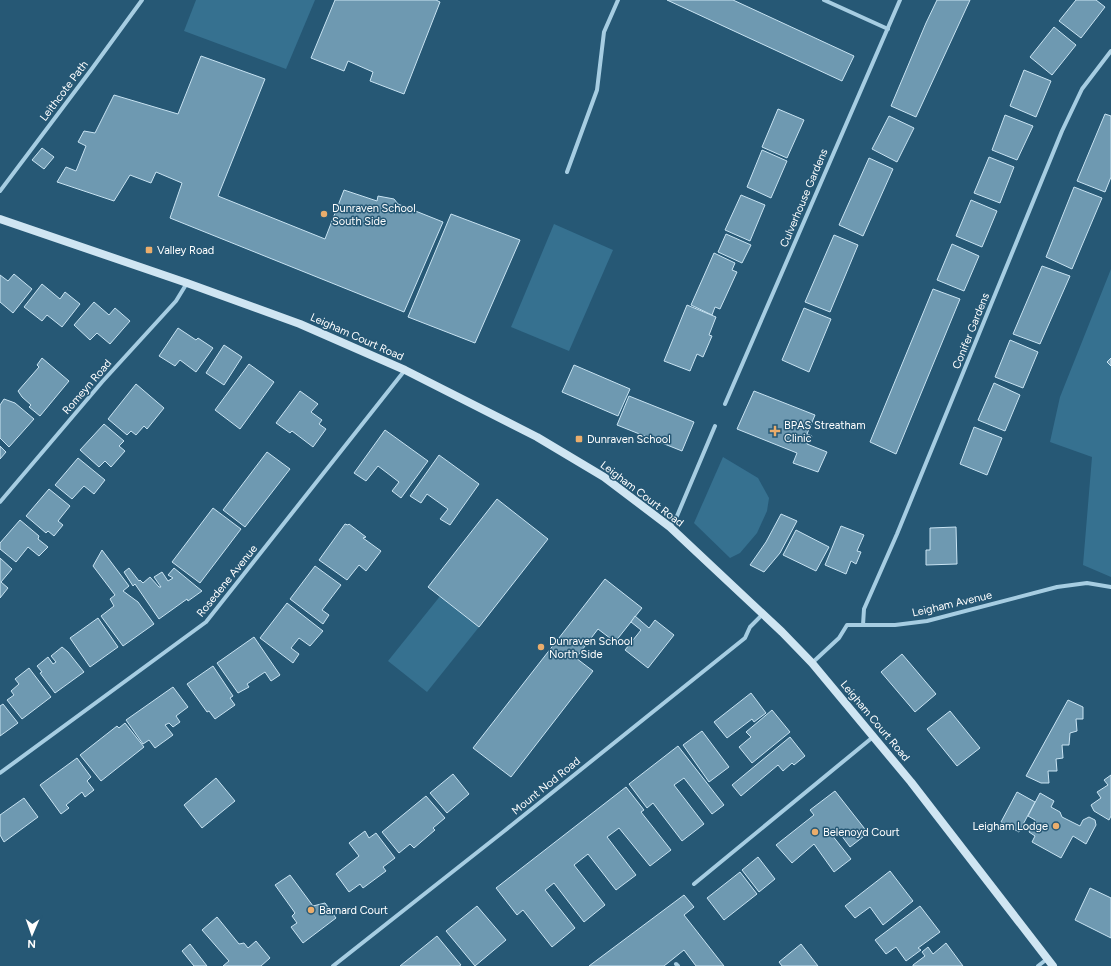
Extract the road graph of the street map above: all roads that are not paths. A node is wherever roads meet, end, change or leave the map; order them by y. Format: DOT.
graph roads {
  1 [pos="142,0"];
  2 [pos="618,0"];
  3 [pos="824,0"];
  4 [pos="900,0"];
  5 [pos="888,29"];
  6 [pos="1111,51"];
  7 [pos="568,172"];
  8 [pos="0,191"];
  9 [pos="0,219"];
  10 [pos="187,283"];
  11 [pos="405,370"];
  12 [pos="725,404"];
  13 [pos="715,426"];
  14 [pos="0,502"];
  15 [pos="670,527"];
  16 [pos="1111,587"];
  17 [pos="763,614"];
  18 [pos="863,625"];
  19 [pos="812,663"];
  20 [pos="874,736"];
  21 [pos="0,773"];
  22 [pos="694,884"];
  23 [pos="1048,958"];
  24 [pos="333,966"];
  25 [pos="1038,966"];
  26 [pos="1053,966"];
  1 -- 8 [label="street, Leithcote Path"];
  2 -- 7 [label="street"];
  3 -- 5 [label="street"];
  4 -- 5 [label="street, Culverhouse Gardens"];
  5 -- 12 [label="street, Culverhouse Gardens"];
  6 -- 18 [label="street, Conifer Gardens"];
  9 -- 10 [label="street, Leigham Court Road"];
  10 -- 11 [label="street, Leigham Court Road"];
  10 -- 14 [label="street, Romeyn Road"];
  11 -- 15 [label="street, Leigham Court Road"];
  11 -- 21 [label="street, Rosedene Avenue"];
  13 -- 15 [label="street"];
  15 -- 17 [label="street, Leigham Court Road"];
  16 -- 18 [label="street, Leigham Avenue"];
  17 -- 19 [label="street, Leigham Court Road"];
  17 -- 24 [label="street, Mount Nod Road"];
  18 -- 19 [label="street, Leigham Avenue"];
  19 -- 20 [label="street, Leigham Court Road"];
  20 -- 22 [label="street"];
  20 -- 23 [label="street, Leigham Court Road"];
  23 -- 25 [label="street"];
  23 -- 26 [label="street, Leigham Court Road"];
}
